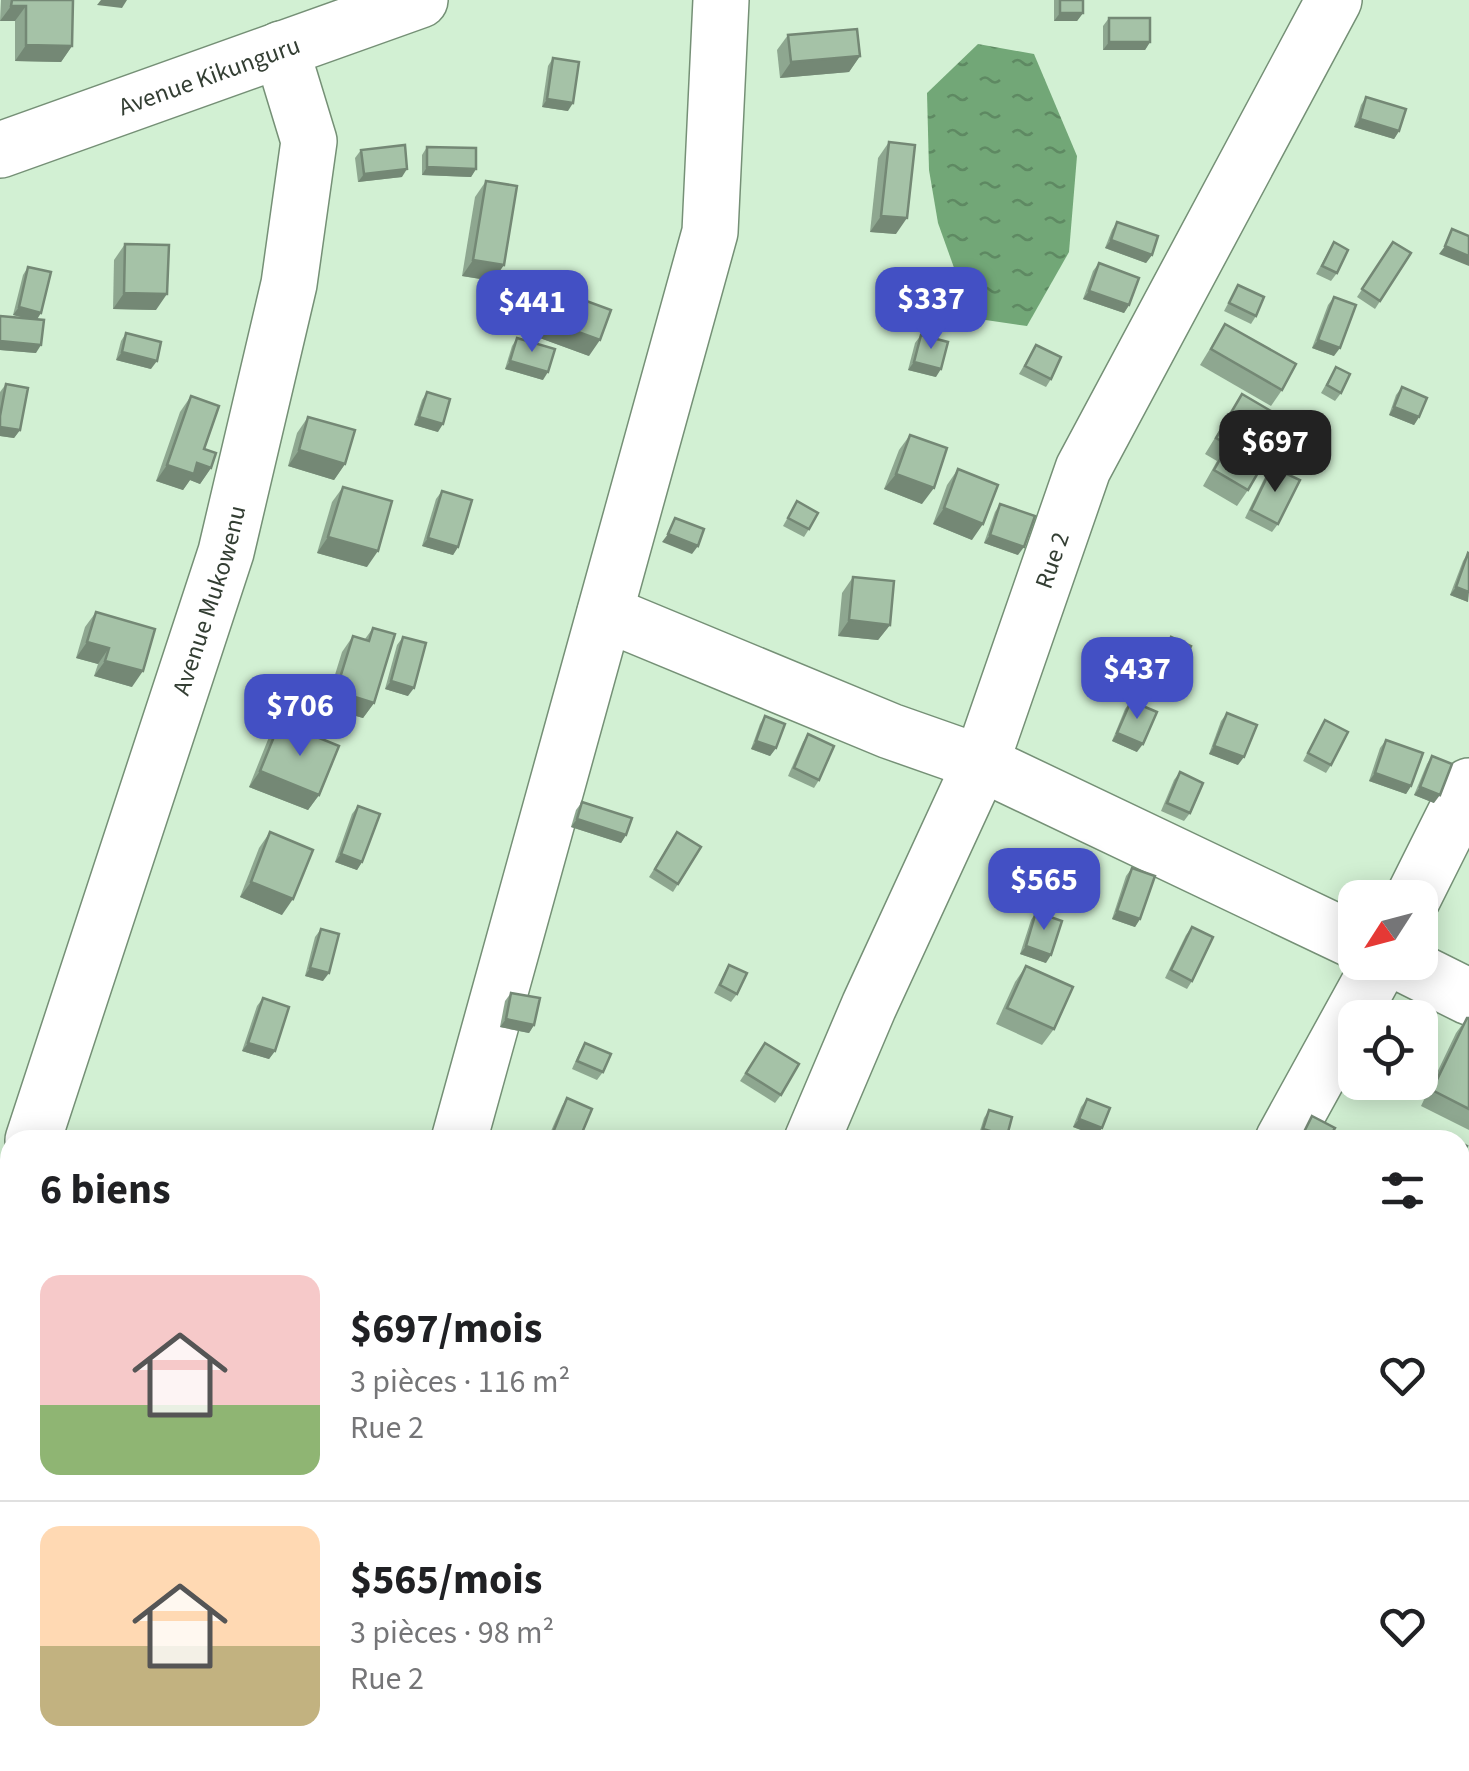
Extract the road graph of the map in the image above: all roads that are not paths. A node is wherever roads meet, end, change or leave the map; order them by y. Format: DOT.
graph roads {
  1 [pos="420,0"];
  2 [pos="721,0"];
  3 [pos="1334,0"];
  4 [pos="281,49"];
  5 [pos="0,150"];
  6 [pos="605,613"];
  7 [pos="981,763"];
  8 [pos="1469,786"];
  9 [pos="1423,880"];
  10 [pos="1338,933"];
  11 [pos="1371,980"];
  12 [pos="1435,980"];
  13 [pos="1469,997"];
  14 [pos="36,1130"];
  15 [pos="468,1130"];
  16 [pos="816,1130"];
  17 [pos="1289,1130"];
  1 -- 4 [label="street, Avenue Kikunguru"];
  2 -- 6 [label="street"];
  3 -- 7 [label="street, Rue 2"];
  4 -- 5 [label="street, Avenue Kikunguru"];
  4 -- 14 [label="street, Avenue Mukowenu"];
  6 -- 7 [label="street"];
  6 -- 15 [label="street"];
  7 -- 10 [label="street"];
  7 -- 16 [label="street, Rue 2"];
  8 -- 9 [label="street"];
  11 -- 17 [label="street"];
  12 -- 13 [label="street"];
}
